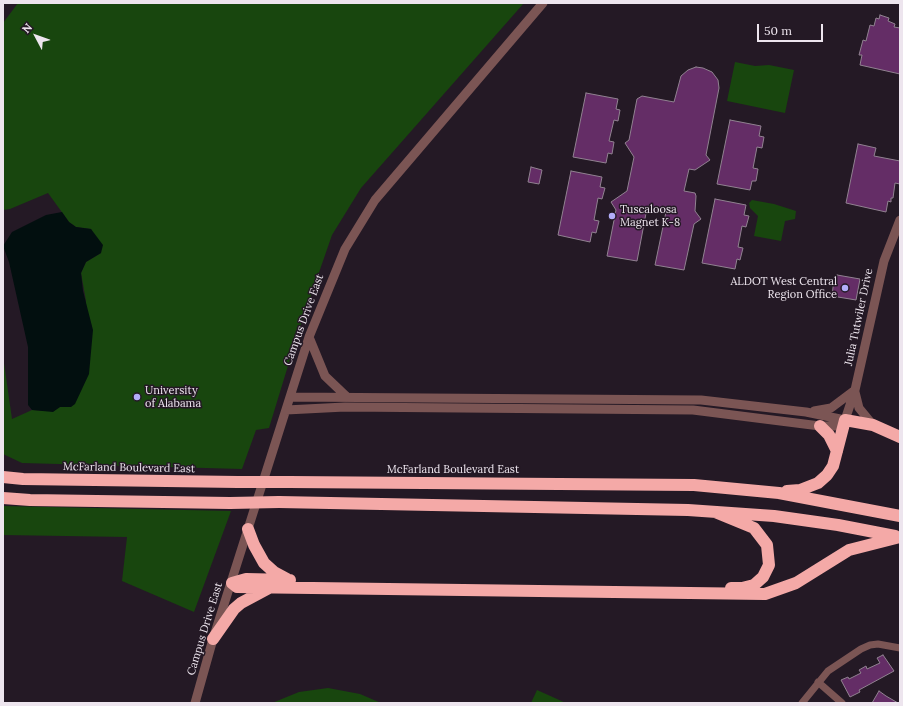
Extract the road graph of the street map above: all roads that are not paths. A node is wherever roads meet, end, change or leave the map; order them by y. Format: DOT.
graph roads {
  1 [pos="543,3"];
  2 [pos="900,220"];
  3 [pos="898,232"];
  4 [pos="309,337"];
  5 [pos="855,390"];
  6 [pos="346,396"];
  7 [pos="290,397"];
  8 [pos="286,410"];
  9 [pos="806,412"];
  10 [pos="845,420"];
  11 [pos="873,425"];
  12 [pos="820,426"];
  13 [pos="900,438"];
  14 [pos="836,451"];
  15 [pos="3,478"];
  16 [pos="779,493"];
  17 [pos="3,498"];
  18 [pos="715,512"];
  19 [pos="900,516"];
  20 [pos="248,529"];
  21 [pos="900,537"];
  22 [pos="290,580"];
  23 [pos="232,583"];
  24 [pos="270,587"];
  25 [pos="213,638"];
  26 [pos="900,648"];
  27 [pos="818,682"];
  28 [pos="195,703"];
  29 [pos="802,703"];
  30 [pos="842,703"];
  1 -- 4 [label="street, Campus Drive East"];
  2 -- 3 [label="street, Julia Tutwiler Drive"];
  3 -- 5 [label="street, Julia Tutwiler Drive"];
  4 -- 6 [label="street"];
  4 -- 7 [label="street, Campus Drive East"];
  5 -- 9 [label="street"];
  5 -- 10 [label="street, Julia Tutwiler Drive"];
  5 -- 11 [label="street"];
  6 -- 7 [label="street"];
  6 -- 9 [label="street"];
  7 -- 8 [label="street, Campus Drive East"];
  8 -- 12 [label="street"];
  8 -- 20 [label="street, Campus Drive East"];
  9 -- 10 [label="street"];
  10 -- 11 [label="highway"];
  10 -- 12 [label="street"];
  10 -- 14 [label="highway"];
  11 -- 13 [label="highway"];
  12 -- 14 [label="highway"];
  14 -- 16 [label="highway"];
  15 -- 16 [label="highway, McFarland Boulevard East, bridge"];
  16 -- 19 [label="highway, McFarland Boulevard East"];
  17 -- 18 [label="highway, bridge"];
  18 -- 21 [label="highway"];
  18 -- 22 [label="highway"];
  20 -- 22 [label="highway"];
  20 -- 23 [label="street, Campus Drive East"];
  21 -- 24 [label="highway"];
  22 -- 23 [label="highway"];
  23 -- 24 [label="highway"];
  23 -- 25 [label="street, Campus Drive East"];
  24 -- 25 [label="highway"];
  25 -- 28 [label="street, Campus Drive East"];
  26 -- 27 [label="street"];
  27 -- 29 [label="street"];
  27 -- 30 [label="street"];
}
